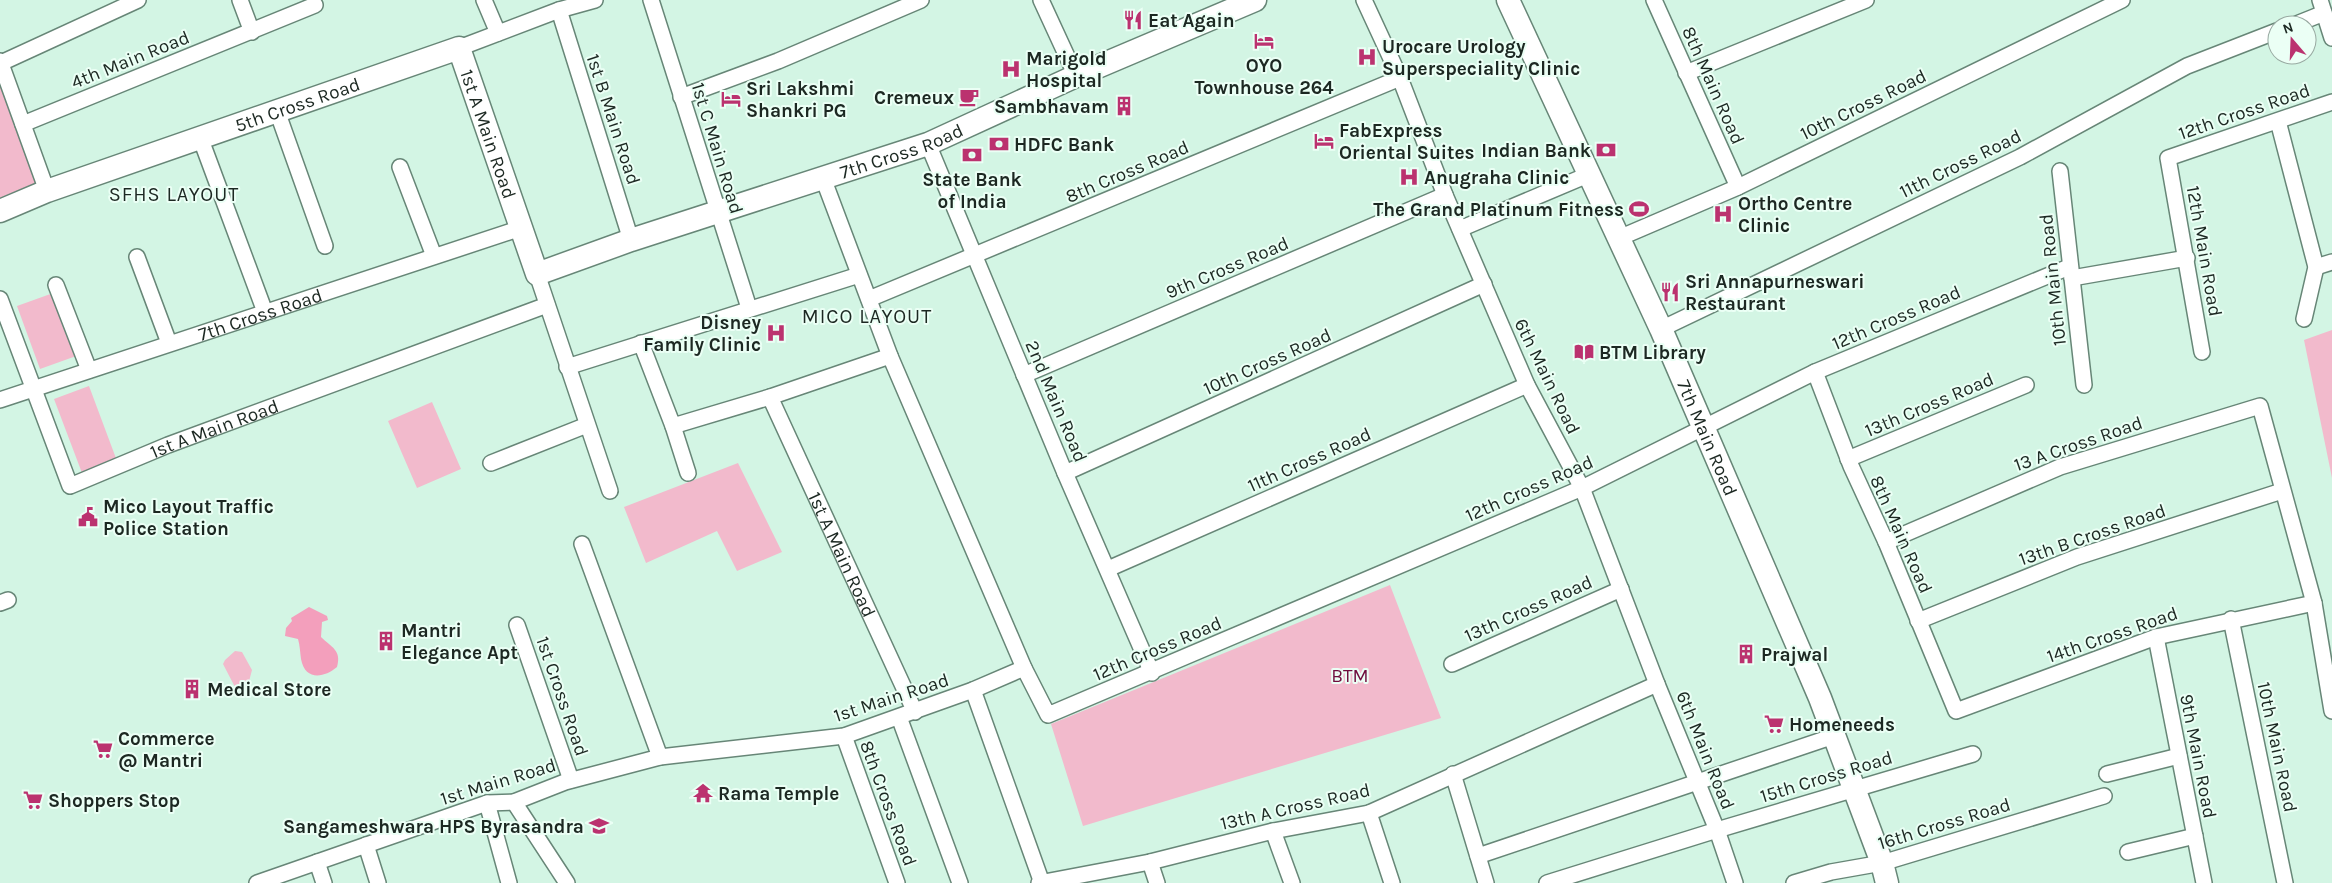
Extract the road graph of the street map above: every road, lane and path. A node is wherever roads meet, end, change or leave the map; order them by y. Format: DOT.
graph roads {
  1 [pos="138,0"];
  2 [pos="240,0"];
  3 [pos="484,0"];
  4 [pos="651,0"];
  5 [pos="921,0"];
  6 [pos="1041,0"];
  7 [pos="1255,0"];
  8 [pos="1364,0"];
  9 [pos="1508,0"];
  10 [pos="1654,0"];
  11 [pos="1866,0"];
  12 [pos="2122,0"];
  13 [pos="592,1"];
  14 [pos="315,5"];
  15 [pos="2322,7"];
  16 [pos="559,10"];
  17 [pos="2310,15"];
  18 [pos="252,32"];
  19 [pos="498,33"];
  20 [pos="2267,35"];
  21 [pos="2332,38"];
  22 [pos="459,48"];
  23 [pos="0,62"];
  24 [pos="1686,73"];
  25 [pos="1076,76"];
  26 [pos="1400,78"];
  27 [pos="681,97"];
  28 [pos="2332,102"];
  29 [pos="277,111"];
  30 [pos="2278,121"];
  31 [pos="23,124"];
  32 [pos="200,137"];
  33 [pos="928,144"];
  34 [pos="2168,158"];
  35 [pos="400,166"];
  36 [pos="2060,171"];
  37 [pos="1590,174"];
  38 [pos="823,178"];
  39 [pos="1738,187"];
  40 [pos="47,191"];
  41 [pos="1445,195"];
  42 [pos="0,211"];
  43 [pos="717,214"];
  44 [pos="521,228"];
  45 [pos="1460,229"];
  46 [pos="1620,238"];
  47 [pos="631,240"];
  48 [pos="325,246"];
  49 [pos="434,256"];
  50 [pos="974,256"];
  51 [pos="137,257"];
  52 [pos="2187,258"];
  53 [pos="2332,262"];
  54 [pos="2316,268"];
  55 [pos="2071,273"];
  56 [pos="537,274"];
  57 [pos="859,275"];
  58 [pos="1484,284"];
  59 [pos="56,285"];
  60 [pos="0,299"];
  61 [pos="868,299"];
  62 [pos="547,305"];
  63 [pos="749,308"];
  64 [pos="265,312"];
  65 [pos="2304,319"];
  66 [pos="1661,329"];
  67 [pos="170,343"];
  68 [pos="641,344"];
  69 [pos="2202,352"];
  70 [pos="890,356"];
  71 [pos="567,367"];
  72 [pos="89,370"];
  73 [pos="1815,372"];
  74 [pos="1024,375"];
  75 [pos="1527,385"];
  76 [pos="2026,385"];
  77 [pos="2084,385"];
  78 [pos="34,388"];
  79 [pos="770,396"];
  80 [pos="0,400"];
  81 [pos="587,425"];
  82 [pos="673,426"];
  83 [pos="1702,428"];
  84 [pos="1848,459"];
  85 [pos="491,463"];
  86 [pos="688,473"];
  87 [pos="1066,473"];
  88 [pos="1582,488"];
  89 [pos="610,491"];
  90 [pos="2282,491"];
  91 [pos="1886,542"];
  92 [pos="582,544"];
  93 [pos="1108,569"];
  94 [pos="1621,589"];
  95 [pos="2314,603"];
  96 [pos="2231,619"];
  97 [pos="1918,621"];
  98 [pos="517,625"];
  99 [pos="2156,637"];
  100 [pos="1452,664"];
  101 [pos="1024,668"];
  102 [pos="1152,672"];
  103 [pos="1657,684"];
  104 [pos="973,690"];
  105 [pos="1956,711"];
  106 [pos="2332,711"];
  107 [pos="915,712"];
  108 [pos="899,717"];
  109 [pos="844,736"];
  110 [pos="1834,736"];
  111 [pos="1973,754"];
  112 [pos="660,756"];
  113 [pos="2179,756"];
  114 [pos="1453,774"];
  115 [pos="2107,774"];
  116 [pos="571,780"];
  117 [pos="1698,784"];
  118 [pos="1855,788"];
  119 [pos="2104,796"];
  120 [pos="514,802"];
  121 [pos="487,803"];
  122 [pos="1369,813"];
  123 [pos="1717,830"];
  124 [pos="1273,831"];
  125 [pos="2195,836"];
  126 [pos="366,845"];
  127 [pos="2128,852"];
  128 [pos="1478,856"];
  129 [pos="317,862"];
  130 [pos="1150,862"];
  131 [pos="1885,873"];
  132 [pos="257,883"];
  133 [pos="324,883"];
  134 [pos="378,883"];
  135 [pos="509,883"];
  136 [pos="567,883"];
  137 [pos="897,883"];
  138 [pos="960,883"];
  139 [pos="1041,883"];
  140 [pos="1158,883"];
  141 [pos="1292,883"];
  142 [pos="1392,883"];
  143 [pos="1486,883"];
  144 [pos="1547,883"];
  145 [pos="1735,883"];
  146 [pos="1794,883"];
  147 [pos="2204,883"];
  148 [pos="2285,883"];
  1 -- 23 [label="street"];
  2 -- 18 [label="street"];
  3 -- 19 [label="street"];
  4 -- 27 [label="street, 1st C Main Road"];
  5 -- 27 [label="street"];
  6 -- 25 [label="street"];
  7 -- 25 [label="street, 7th Cross Road"];
  8 -- 26 [label="street, 6th Main Road"];
  9 -- 37 [label="street, 7th Main Road"];
  10 -- 24 [label="street, 8th Main Road"];
  11 -- 24 [label="street"];
  12 -- 39 [label="street, 10th Cross Road"];
  13 -- 16 [label="street, 5th Cross Road"];
  14 -- 18 [label="street, 4th Main Road"];
  15 -- 17 [label="street"];
  15 -- 21 [label="street"];
  16 -- 19 [label="street, 5th Cross Road"];
  16 -- 47 [label="street, 1st B Main Road"];
  18 -- 31 [label="street, 4th Main Road"];
  19 -- 22 [label="street, 5th Cross Road"];
  20 -- 66 [label="street, 11th Cross Road"];
  22 -- 29 [label="street, 5th Cross Road"];
  22 -- 44 [label="street, 1st A Main Road"];
  23 -- 31 [label="street"];
  24 -- 39 [label="street, 8th Main Road"];
  25 -- 33 [label="street, 7th Cross Road"];
  26 -- 41 [label="street, 6th Main Road"];
  26 -- 50 [label="street, 8th Cross Road"];
  27 -- 43 [label="street, 1st C Main Road"];
  28 -- 30 [label="street, 12th Cross Road"];
  29 -- 32 [label="street, 5th Cross Road"];
  29 -- 48 [label="street"];
  30 -- 34 [label="street, 12th Cross Road"];
  30 -- 54 [label="street"];
  31 -- 40 [label="street"];
  32 -- 40 [label="street, 5th Cross Road"];
  32 -- 64 [label="street"];
  33 -- 38 [label="street, 7th Cross Road"];
  33 -- 50 [label="street, 2nd Main Road"];
  34 -- 52 [label="street, 12th Main Road"];
  35 -- 49 [label="street"];
  36 -- 55 [label="street, 10th Main Road"];
  37 -- 45 [label="street"];
  37 -- 46 [label="street, 7th Main Road"];
  38 -- 43 [label="street, 7th Cross Road"];
  38 -- 57 [label="street"];
  39 -- 46 [label="street, 10th Cross Road"];
  40 -- 42 [label="street, 5th Cross Road"];
  41 -- 45 [label="street, 6th Main Road"];
  41 -- 74 [label="street, 9th Cross Road"];
  43 -- 47 [label="street, 7th Cross Road"];
  43 -- 63 [label="street, 1st C Main Road"];
  44 -- 49 [label="street, 7th Cross Road"];
  44 -- 56 [label="street, 1st A Main Road"];
  45 -- 58 [label="street, 6th Main Road"];
  46 -- 66 [label="street, 7th Main Road"];
  47 -- 56 [label="street, 7th Cross Road"];
  49 -- 64 [label="street, 7th Cross Road"];
  50 -- 61 [label="street, 8th Cross Road"];
  50 -- 74 [label="street, 2nd Main Road"];
  51 -- 67 [label="street"];
  52 -- 55 [label="street, 12th Cross Road"];
  52 -- 69 [label="street, 12th Main Road"];
  53 -- 54 [label="street"];
  54 -- 65 [label="street"];
  55 -- 73 [label="street, 12th Cross Road"];
  55 -- 77 [label="street, 10th Main Road"];
  56 -- 62 [label="street, 1st A Main Road"];
  57 -- 61 [label="street"];
  57 -- 63 [label="street"];
  58 -- 75 [label="street, 6th Main Road"];
  58 -- 87 [label="street, 10th Cross Road"];
  59 -- 72 [label="street"];
  60 -- 78 [label="street, 1st A Main Road"];
  61 -- 70 [label="street"];
  62 -- 71 [label="street, 1st A Main Road"];
  62 -- 78 [label="street, 1st A Main Road"];
  63 -- 68 [label="street"];
  64 -- 67 [label="street, 7th Cross Road"];
  66 -- 83 [label="street, 7th Main Road"];
  67 -- 72 [label="street, 7th Cross Road"];
  68 -- 71 [label="street"];
  68 -- 82 [label="street"];
  70 -- 79 [label="street"];
  70 -- 101 [label="street"];
  71 -- 81 [label="street, 1st A Main Road"];
  72 -- 78 [label="street, 7th Cross Road"];
  73 -- 83 [label="street, 12th Cross Road"];
  73 -- 84 [label="street, 8th Main Road"];
  74 -- 87 [label="street, 2nd Main Road"];
  75 -- 88 [label="street, 6th Main Road"];
  75 -- 93 [label="street, 11th Cross Road"];
  76 -- 84 [label="street, 13th Cross Road"];
  78 -- 80 [label="street, 7th Cross Road"];
  79 -- 82 [label="street"];
  79 -- 107 [label="street, 1st A Main Road"];
  81 -- 85 [label="street"];
  81 -- 89 [label="street, 1st A Main Road"];
  82 -- 86 [label="street"];
  83 -- 88 [label="street, 12th Cross Road"];
  83 -- 110 [label="street, 7th Main Road"];
  84 -- 91 [label="street, 8th Main Road"];
  87 -- 93 [label="street, 2nd Main Road"];
  88 -- 94 [label="street, 6th Main Road"];
  88 -- 102 [label="street, 12th Cross Road"];
  90 -- 91 [label="street, 13 A Cross Road"];
  90 -- 95 [label="street"];
  90 -- 97 [label="street, 13th B Cross Road"];
  91 -- 97 [label="street, 8th Main Road"];
  92 -- 112 [label="street"];
  93 -- 102 [label="street, 2nd Main Road"];
  94 -- 100 [label="street, 13th Cross Road"];
  94 -- 103 [label="street, 6th Main Road"];
  95 -- 96 [label="street, 14th Cross Road"];
  95 -- 106 [label="street"];
  96 -- 99 [label="street, 14th Cross Road"];
  96 -- 148 [label="street, 10th Main Road"];
  97 -- 105 [label="street, 8th Main Road"];
  98 -- 116 [label="street, 1st Cross Road"];
  99 -- 105 [label="street, 14th Cross Road"];
  99 -- 113 [label="street, 9th Main Road"];
  101 -- 102 [label="street, 12th Cross Road"];
  101 -- 104 [label="street, 1st Main Road"];
  103 -- 114 [label="street, 13th A Cross Road"];
  103 -- 117 [label="street, 6th Main Road"];
  104 -- 107 [label="street, 1st Main Road"];
  104 -- 139 [label="street"];
  107 -- 108 [label="street, 1st Main Road"];
  108 -- 109 [label="street, 1st Main Road"];
  108 -- 138 [label="street"];
  109 -- 112 [label="street, 1st Main Road"];
  109 -- 137 [label="street, 8th Cross Road"];
  110 -- 117 [label="street"];
  110 -- 118 [label="street, 7th Main Road"];
  111 -- 118 [label="street, 15th Cross Road"];
  112 -- 116 [label="street, 1st Main Road"];
  113 -- 115 [label="street"];
  113 -- 125 [label="street, 9th Main Road"];
  114 -- 122 [label="street, 13th A Cross Road"];
  114 -- 128 [label="street"];
  116 -- 120 [label="street, 1st Main Road"];
  117 -- 123 [label="street, 6th Main Road"];
  117 -- 128 [label="street"];
  118 -- 123 [label="street, 15th Cross Road"];
  118 -- 131 [label="street, 7th Main Road"];
  119 -- 131 [label="street, 16th Cross Road"];
  120 -- 121 [label="street, 1st Main Road"];
  120 -- 136 [label="street"];
  121 -- 126 [label="street, 1st Main Road"];
  121 -- 135 [label="street"];
  122 -- 124 [label="street, 13th A Cross Road"];
  122 -- 142 [label="street"];
  123 -- 144 [label="street, 15th Cross Road"];
  123 -- 145 [label="street, 6th Main Road"];
  124 -- 130 [label="street, 13th A Cross Road"];
  124 -- 141 [label="street"];
  125 -- 127 [label="street"];
  125 -- 147 [label="street, 9th Main Road"];
  126 -- 129 [label="street, 1st Main Road"];
  126 -- 134 [label="street"];
  128 -- 143 [label="street"];
  129 -- 132 [label="street, 1st Main Road"];
  129 -- 133 [label="street"];
  130 -- 139 [label="street, 13th A Cross Road"];
  130 -- 140 [label="street"];
  131 -- 146 [label="street, 16th Cross Road"];
}
